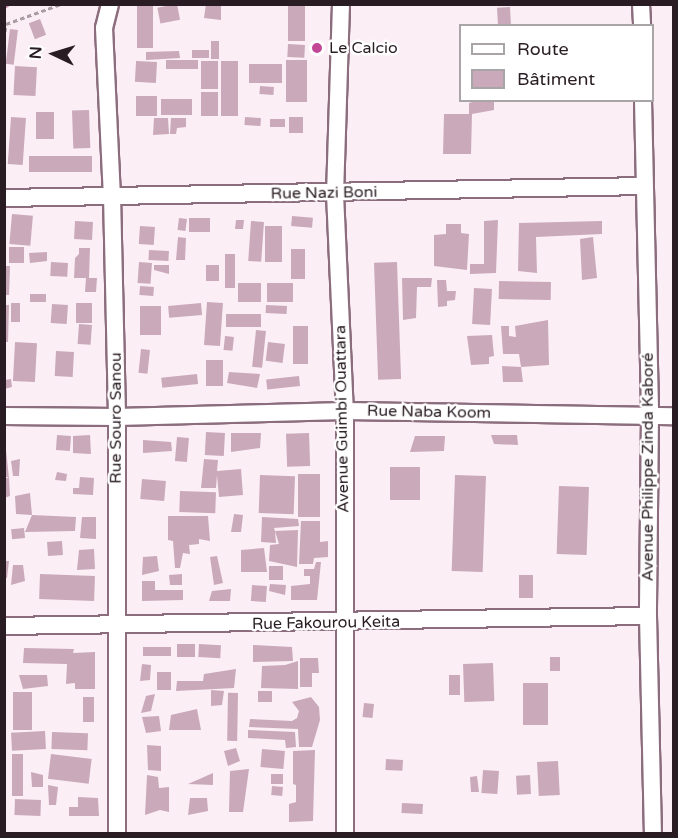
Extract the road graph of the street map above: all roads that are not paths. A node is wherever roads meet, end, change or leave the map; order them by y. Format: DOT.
graph roads {
  1 [pos="110,4"];
  2 [pos="341,4"];
  3 [pos="641,4"];
  4 [pos="642,24"];
  5 [pos="643,102"];
  6 [pos="644,186"];
  7 [pos="334,194"];
  8 [pos="112,195"];
  9 [pos="4,198"];
  10 [pos="345,411"];
  11 [pos="4,416"];
  12 [pos="650,416"];
  13 [pos="674,416"];
  14 [pos="117,417"];
  15 [pos="648,616"];
  16 [pos="343,623"];
  17 [pos="116,625"];
  18 [pos="4,626"];
  19 [pos="117,834"];
  20 [pos="345,834"];
  21 [pos="653,834"];
  1 -- 8 [label="street, Rue Souro Sanou"];
  2 -- 7 [label="street, Avenue Guimbi Ouattara"];
  3 -- 4 [label="street"];
  5 -- 6 [label="street, Avenue Philippe Zinda Kaboré"];
  6 -- 7 [label="street, Rue Nazi Boni"];
  6 -- 12 [label="street, Avenue Philippe Zinda Kaboré"];
  7 -- 8 [label="street, Rue Nazi Boni"];
  7 -- 10 [label="street, Avenue Guimbi Ouattara"];
  8 -- 9 [label="street, Rue Nazi Boni"];
  8 -- 14 [label="street, Rue Souro Sanou"];
  10 -- 12 [label="street, Rue Naba Koom"];
  10 -- 14 [label="street, Rue Naba Koom"];
  10 -- 16 [label="street, Avenue Guimbi Ouattara"];
  11 -- 14 [label="street, Rue Naba Koom"];
  12 -- 13 [label="street, Rue Naba Koom"];
  12 -- 15 [label="street, Avenue Philippe Zinda Kaboré"];
  14 -- 17 [label="street, Rue Souro Sanou"];
  15 -- 16 [label="street, Rue Fakourou Keita"];
  15 -- 21 [label="street, Avenue Philippe Zinda Kaboré"];
  16 -- 17 [label="street, Rue Fakourou Keita"];
  16 -- 20 [label="street, Avenue Guimbi Ouattara"];
  17 -- 18 [label="street, Rue Fakourou Keita"];
  17 -- 19 [label="street, Rue Souro Sanou"];
}
